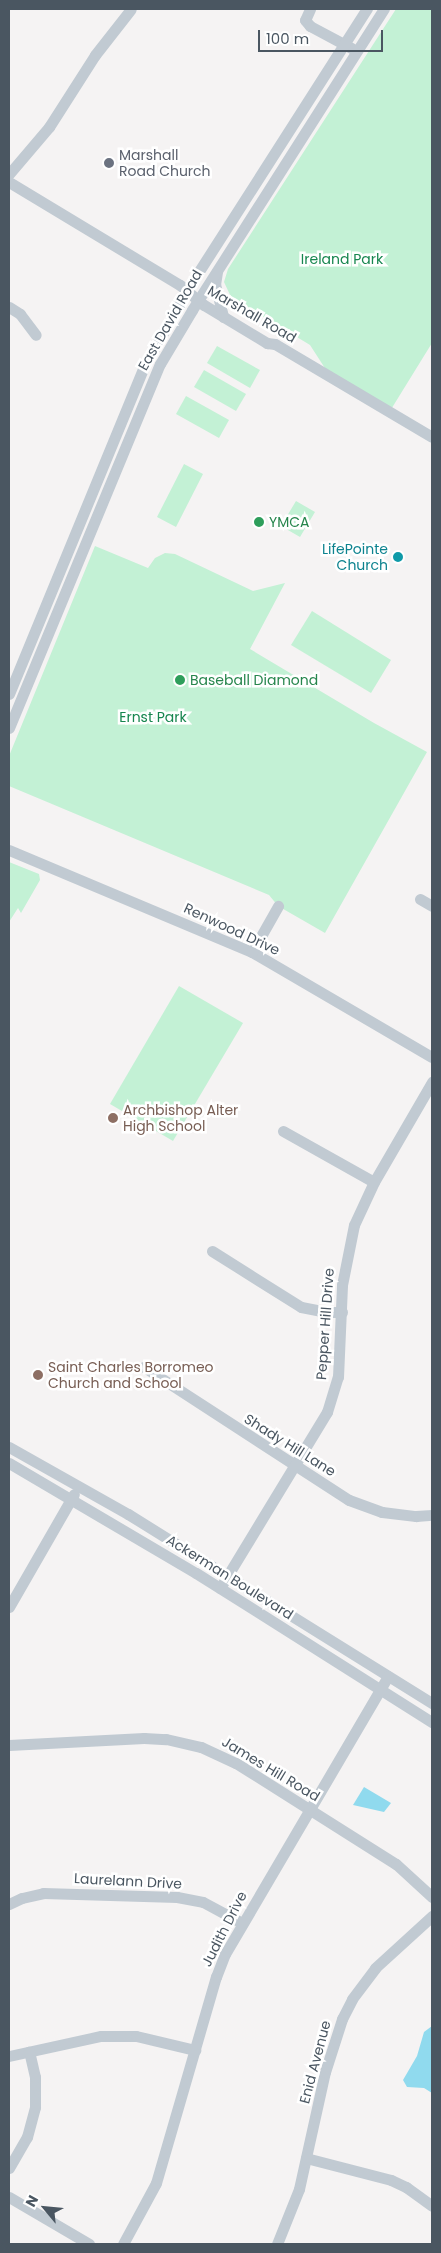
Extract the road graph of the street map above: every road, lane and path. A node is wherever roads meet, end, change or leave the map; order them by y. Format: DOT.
graph roads {
  1 [pos="131,9"];
  2 [pos="310,9"];
  3 [pos="367,9"];
  4 [pos="384,9"];
  5 [pos="345,44"];
  6 [pos="357,52"];
  7 [pos="9,174"];
  8 [pos="9,182"];
  9 [pos="218,268"];
  10 [pos="187,291"];
  11 [pos="198,300"];
  12 [pos="9,307"];
  13 [pos="223,316"];
  14 [pos="36,335"];
  15 [pos="432,437"];
  16 [pos="46,604"];
  17 [pos="58,610"];
  18 [pos="9,694"];
  19 [pos="9,728"];
  20 [pos="9,850"];
  21 [pos="420,899"];
  22 [pos="278,906"];
  23 [pos="432,906"];
  24 [pos="252,952"];
  25 [pos="432,1057"];
  26 [pos="432,1082"];
  27 [pos="283,1130"];
  28 [pos="374,1182"];
  29 [pos="212,1251"];
  30 [pos="342,1312"];
  31 [pos="144,1368"];
  32 [pos="9,1447"];
  33 [pos="9,1463"];
  34 [pos="295,1466"];
  35 [pos="78,1486"];
  36 [pos="71,1499"];
  37 [pos="432,1515"];
  38 [pos="228,1576"];
  39 [pos="220,1588"];
  40 [pos="9,1607"];
  41 [pos="388,1676"];
  42 [pos="381,1688"];
  43 [pos="432,1703"];
  44 [pos="432,1722"];
  45 [pos="9,1745"];
  46 [pos="309,1809"];
  47 [pos="432,1897"];
  48 [pos="9,1904"];
  49 [pos="432,1916"];
  50 [pos="242,1923"];
  51 [pos="195,2050"];
  52 [pos="29,2052"];
  53 [pos="9,2056"];
  54 [pos="306,2158"];
  55 [pos="9,2168"];
  56 [pos="9,2196"];
  57 [pos="432,2206"];
  58 [pos="89,2244"];
  59 [pos="123,2244"];
  60 [pos="277,2244"];
  1 -- 7 [label="street"];
  2 -- 5 [label="street"];
  3 -- 5 [label="street, East David Road"];
  4 -- 6 [label="street, East David Road"];
  5 -- 6 [label="street"];
  5 -- 10 [label="street, East David Road"];
  6 -- 9 [label="street, East David Road"];
  8 -- 10 [label="street, Marshall Road"];
  9 -- 11 [label="street, East David Road"];
  9 -- 13 [label="street"];
  10 -- 11 [label="street, Marshall Road"];
  10 -- 16 [label="street, East David Road"];
  11 -- 13 [label="street, Marshall Road"];
  11 -- 17 [label="street, East David Road"];
  12 -- 14 [label="street"];
  13 -- 15 [label="street, Marshall Road"];
  16 -- 17 [label="street"];
  16 -- 18 [label="street, East David Road"];
  17 -- 19 [label="street, East David Road"];
  20 -- 24 [label="street, Renwood Drive"];
  21 -- 23 [label="street"];
  22 -- 24 [label="street"];
  24 -- 25 [label="street, Renwood Drive"];
  26 -- 28 [label="street, Pepper Hill Drive"];
  27 -- 28 [label="street"];
  28 -- 30 [label="street, Pepper Hill Drive"];
  29 -- 30 [label="street"];
  30 -- 34 [label="street, Pepper Hill Drive"];
  31 -- 34 [label="street, Shady Hill Lane"];
  32 -- 35 [label="street, Ackerman Boulevard"];
  33 -- 36 [label="street, Ackerman Boulevard"];
  34 -- 37 [label="street, Shady Hill Lane"];
  34 -- 38 [label="street, Pepper Hill Drive"];
  35 -- 36 [label="street"];
  35 -- 38 [label="street, Ackerman Boulevard"];
  36 -- 39 [label="street, Ackerman Boulevard"];
  36 -- 40 [label="street"];
  38 -- 39 [label="street, Pepper Hill Drive"];
  38 -- 41 [label="street, Ackerman Boulevard"];
  39 -- 42 [label="street, Ackerman Boulevard"];
  41 -- 42 [label="street, Judith Drive"];
  41 -- 43 [label="street, Ackerman Boulevard"];
  42 -- 44 [label="street, Ackerman Boulevard"];
  42 -- 46 [label="street, Judith Drive"];
  45 -- 46 [label="street, James Hill Road"];
  46 -- 47 [label="street, James Hill Road"];
  46 -- 50 [label="street, Judith Drive"];
  48 -- 50 [label="street, Laurelann Drive"];
  49 -- 54 [label="street, Enid Avenue"];
  50 -- 51 [label="street, Judith Drive"];
  51 -- 52 [label="street"];
  51 -- 59 [label="street, Judith Drive"];
  52 -- 53 [label="street"];
  52 -- 55 [label="street"];
  54 -- 57 [label="street"];
  54 -- 60 [label="street, Enid Avenue"];
  56 -- 58 [label="street"];
}
